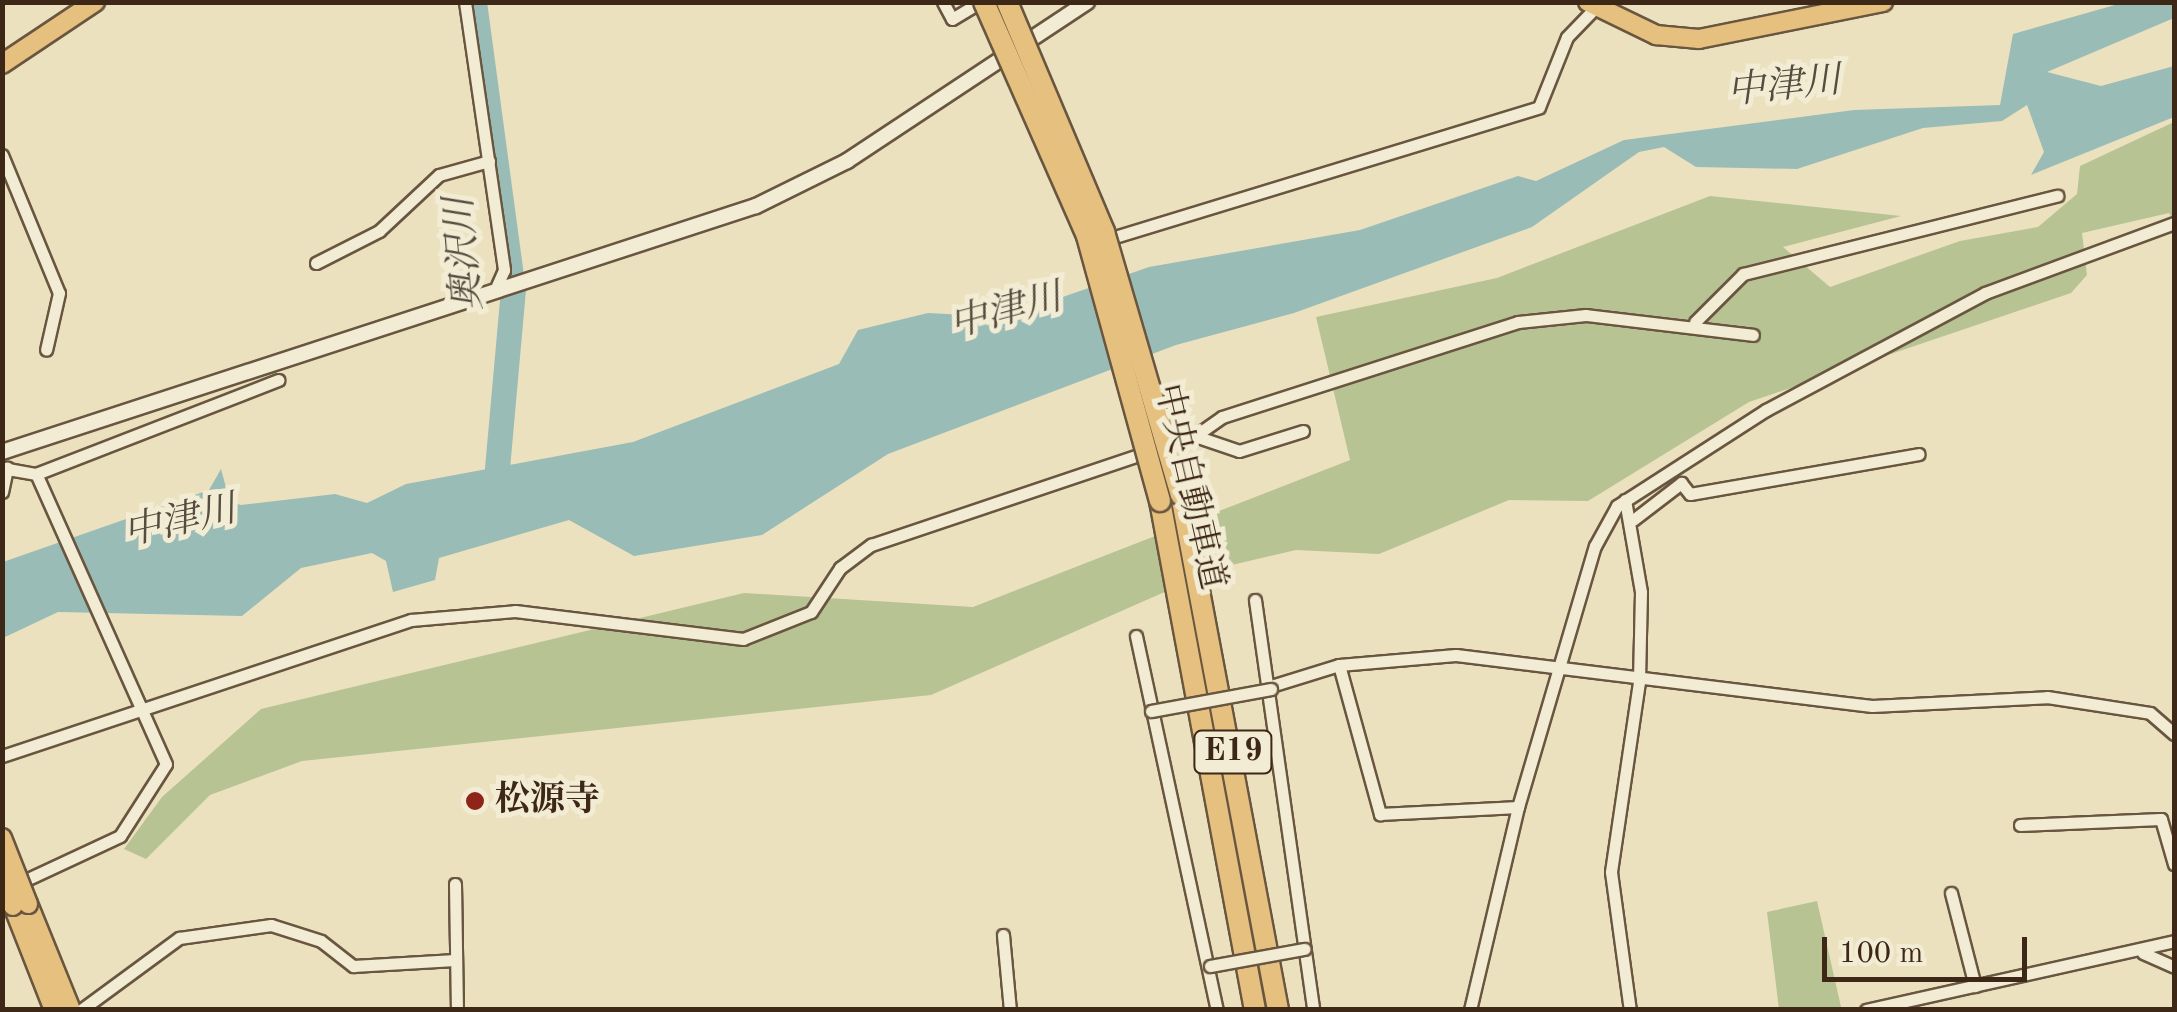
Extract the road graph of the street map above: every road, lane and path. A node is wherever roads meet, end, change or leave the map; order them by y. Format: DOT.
graph roads {
  1 [pos="95,2"];
  2 [pos="465,2"];
  3 [pos="944,2"];
  4 [pos="982,2"];
  5 [pos="1007,2"];
  6 [pos="1087,2"];
  7 [pos="1882,2"];
  8 [pos="1592,6"];
  9 [pos="2,64"];
  10 [pos="2,154"];
  11 [pos="489,161"];
  12 [pos="2058,196"];
  13 [pos="2174,223"];
  14 [pos="1115,237"];
  15 [pos="316,264"];
  16 [pos="499,286"];
  17 [pos="1695,322"];
  18 [pos="1753,335"];
  19 [pos="46,350"];
  20 [pos="278,380"];
  21 [pos="1303,431"];
  22 [pos="1195,436"];
  23 [pos="2,452"];
  24 [pos="1919,454"];
  25 [pos="5,468"];
  26 [pos="39,477"];
  27 [pos="2,492"];
  28 [pos="1170,498"];
  29 [pos="1625,500"];
  30 [pos="1633,520"];
  31 [pos="1255,600"];
  32 [pos="1136,636"];
  33 [pos="1339,665"];
  34 [pos="1564,671"];
  35 [pos="1639,682"];
  36 [pos="1271,688"];
  37 [pos="141,704"];
  38 [pos="1151,712"];
  39 [pos="2174,734"];
  40 [pos="2,756"];
  41 [pos="1518,807"];
  42 [pos="2020,826"];
  43 [pos="2,838"];
  44 [pos="2174,864"];
  45 [pos="2,880"];
  46 [pos="455,884"];
  47 [pos="1950,894"];
  48 [pos="14,900"];
  49 [pos="1003,935"];
  50 [pos="2174,941"];
  51 [pos="1304,949"];
  52 [pos="2144,953"];
  53 [pos="455,960"];
  54 [pos="1210,966"];
  55 [pos="2174,967"];
  56 [pos="1975,986"];
  57 [pos="54,1010"];
  58 [pos="71,1010"];
  59 [pos="81,1010"];
  60 [pos="457,1010"];
  61 [pos="1010,1010"];
  62 [pos="1217,1010"];
  63 [pos="1255,1010"];
  64 [pos="1278,1010"];
  65 [pos="1313,1010"];
  66 [pos="1470,1010"];
  67 [pos="1630,1010"];
  68 [pos="1866,1010"];
  1 -- 9 [label="highway"];
  2 -- 11 [label="street"];
  3 -- 4 [label="street"];
  4 -- 28 [label="highway, 中央自動車道 / E19, bridge"];
  5 -- 28 [label="highway, 中央自動車道 / E19, bridge"];
  6 -- 16 [label="street"];
  7 -- 8 [label="highway"];
  8 -- 14 [label="street"];
  10 -- 19 [label="street"];
  11 -- 15 [label="street"];
  11 -- 16 [label="street"];
  12 -- 17 [label="street"];
  13 -- 29 [label="street"];
  16 -- 23 [label="street"];
  17 -- 18 [label="street"];
  17 -- 22 [label="street"];
  20 -- 26 [label="street"];
  21 -- 22 [label="street"];
  22 -- 37 [label="street"];
  24 -- 30 [label="street"];
  25 -- 26 [label="street"];
  25 -- 27 [label="street"];
  26 -- 37 [label="street"];
  28 -- 63 [label="highway, 中央自動車道 / E19"];
  28 -- 64 [label="highway, 中央自動車道 / E19"];
  29 -- 30 [label="street"];
  29 -- 34 [label="street"];
  30 -- 35 [label="street"];
  31 -- 36 [label="street"];
  32 -- 38 [label="street"];
  33 -- 34 [label="street"];
  33 -- 36 [label="street"];
  33 -- 41 [label="street"];
  34 -- 35 [label="street"];
  34 -- 41 [label="street"];
  35 -- 39 [label="street"];
  35 -- 67 [label="street"];
  36 -- 38 [label="street, bridge"];
  36 -- 51 [label="street"];
  37 -- 40 [label="street"];
  37 -- 48 [label="street"];
  38 -- 54 [label="street"];
  41 -- 66 [label="street"];
  42 -- 44 [label="street"];
  43 -- 48 [label="highway, bridge"];
  45 -- 48 [label="highway, bridge"];
  46 -- 53 [label="street"];
  47 -- 56 [label="street"];
  48 -- 57 [label="highway"];
  48 -- 58 [label="highway"];
  49 -- 61 [label="street"];
  50 -- 52 [label="street"];
  51 -- 54 [label="street, bridge"];
  51 -- 65 [label="street"];
  52 -- 55 [label="street"];
  52 -- 56 [label="street"];
  53 -- 59 [label="street"];
  53 -- 60 [label="street"];
  54 -- 62 [label="street"];
  56 -- 68 [label="street"];
}
